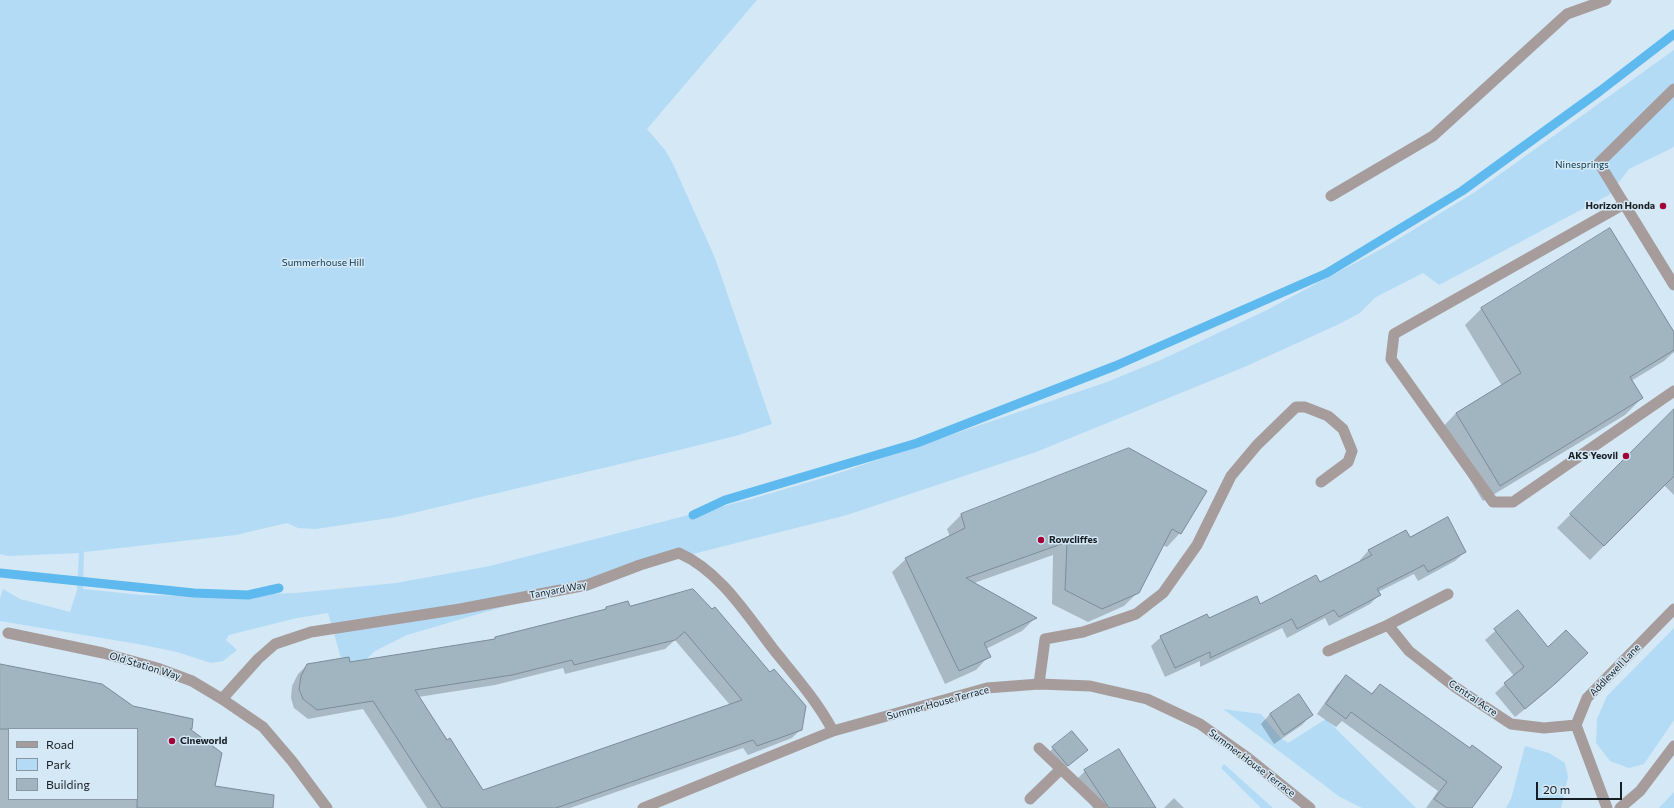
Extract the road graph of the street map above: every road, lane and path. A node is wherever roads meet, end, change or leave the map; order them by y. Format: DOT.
graph roads {
  1 [pos="1606,0"];
  2 [pos="1674,90"];
  3 [pos="1331,196"];
  4 [pos="1624,204"];
  5 [pos="1674,285"];
  6 [pos="1674,391"];
  7 [pos="1321,482"];
  8 [pos="1448,594"];
  9 [pos="1674,609"];
  10 [pos="1388,626"];
  11 [pos="4,632"];
  12 [pos="1328,651"];
  13 [pos="1039,684"];
  14 [pos="222,699"];
  15 [pos="1576,725"];
  16 [pos="833,731"];
  17 [pos="1674,746"];
  18 [pos="1039,748"];
  19 [pos="1061,769"];
  20 [pos="1030,799"];
  21 [pos="327,808"];
  22 [pos="643,808"];
  23 [pos="1102,808"];
  24 [pos="1310,808"];
  25 [pos="1608,808"];
  26 [pos="1620,808"];
  1 -- 3 [label="street"];
  2 -- 4 [label="street"];
  4 -- 5 [label="street"];
  4 -- 6 [label="street"];
  7 -- 13 [label="street"];
  8 -- 10 [label="street"];
  9 -- 15 [label="street, Addlewell Lane"];
  10 -- 12 [label="street"];
  10 -- 15 [label="street, Central Acre"];
  11 -- 14 [label="street, Old Station Way"];
  13 -- 16 [label="street, Summer House Terrace"];
  13 -- 24 [label="street, Summer House Terrace"];
  14 -- 16 [label="street, Tanyard Way"];
  14 -- 21 [label="street, Old Station Way"];
  15 -- 25 [label="street"];
  16 -- 22 [label="street, Summer House Terrace"];
  17 -- 26 [label="street"];
  18 -- 19 [label="street"];
  19 -- 20 [label="street"];
  19 -- 23 [label="street"];
}
